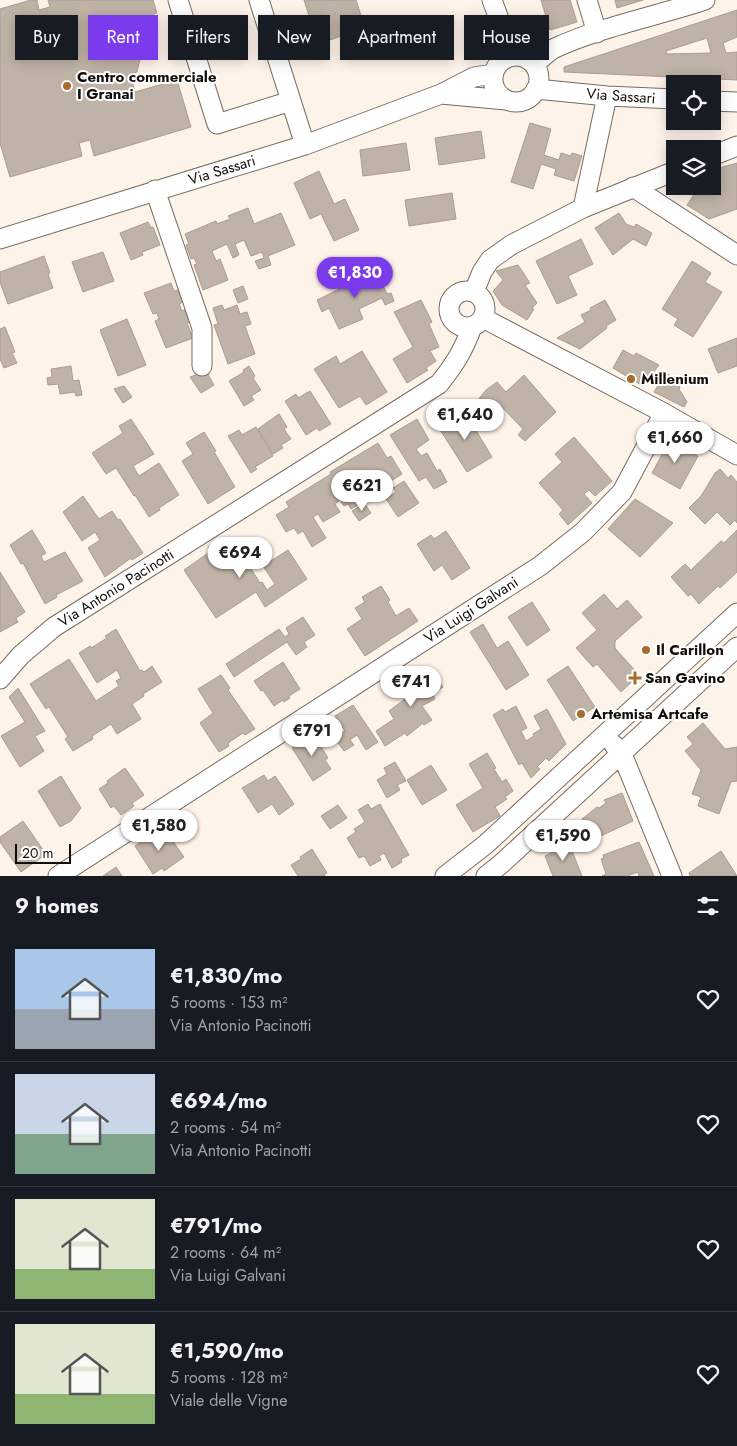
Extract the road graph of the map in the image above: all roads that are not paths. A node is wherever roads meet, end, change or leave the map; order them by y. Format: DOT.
graph roads {
  1 [pos="178,0"];
  2 [pos="259,0"];
  3 [pos="492,0"];
  4 [pos="587,0"];
  5 [pos="705,0"];
  6 [pos="668,6"];
  7 [pos="498,15"];
  8 [pos="596,33"];
  9 [pos="503,60"];
  10 [pos="528,60"];
  11 [pos="534,64"];
  12 [pos="493,74"];
  13 [pos="536,89"];
  14 [pos="441,94"];
  15 [pos="607,96"];
  16 [pos="666,99"];
  17 [pos="506,100"];
  18 [pos="291,101"];
  19 [pos="305,145"];
  20 [pos="737,146"];
  21 [pos="721,152"];
  22 [pos="666,174"];
  23 [pos="633,187"];
  24 [pos="155,190"];
  25 [pos="583,208"];
  26 [pos="0,239"];
  27 [pos="737,256"];
  28 [pos="474,292"];
  29 [pos="478,322"];
  30 [pos="202,366"];
  31 [pos="664,413"];
  32 [pos="737,455"];
  33 [pos="737,613"];
  34 [pos="737,647"];
  35 [pos="0,679"];
  36 [pos="605,735"];
  37 [pos="622,754"];
  38 [pos="58,876"];
  39 [pos="445,876"];
  40 [pos="486,876"];
  41 [pos="672,876"];
  1 -- 18 [label="street"];
  2 -- 18 [label="street"];
  3 -- 7 [label="street"];
  4 -- 8 [label="street"];
  5 -- 6 [label="street"];
  6 -- 8 [label="street"];
  8 -- 11 [label="street"];
  9 -- 12 [label="street"];
  10 -- 11 [label="street"];
  11 -- 13 [label="street"];
  12 -- 14 [label="street, Via Sassari"];
  12 -- 17 [label="street"];
  13 -- 15 [label="street, Via Sassari"];
  13 -- 17 [label="street, Via Sassari"];
  14 -- 17 [label="street, Via Sassari"];
  14 -- 19 [label="street, Via Sassari"];
  15 -- 16 [label="street, Via Sassari"];
  15 -- 25 [label="street"];
  18 -- 19 [label="street"];
  19 -- 24 [label="street, Via Sassari"];
  20 -- 21 [label="street"];
  22 -- 23 [label="street"];
  23 -- 25 [label="street"];
  23 -- 27 [label="street"];
  24 -- 26 [label="street, Via Sassari"];
  24 -- 30 [label="street"];
  25 -- 28 [label="street"];
  28 -- 29 [label="street, Via Antonio Pacinotti"];
  28 -- 29 [label="street"];
  29 -- 31 [label="street"];
  29 -- 35 [label="street, Via Antonio Pacinotti"];
  31 -- 32 [label="street"];
  31 -- 38 [label="street, Via Luigi Galvani"];
  33 -- 36 [label="street"];
  34 -- 37 [label="street"];
  36 -- 37 [label="street"];
  36 -- 39 [label="street"];
  37 -- 40 [label="street"];
  37 -- 41 [label="street"];
}
